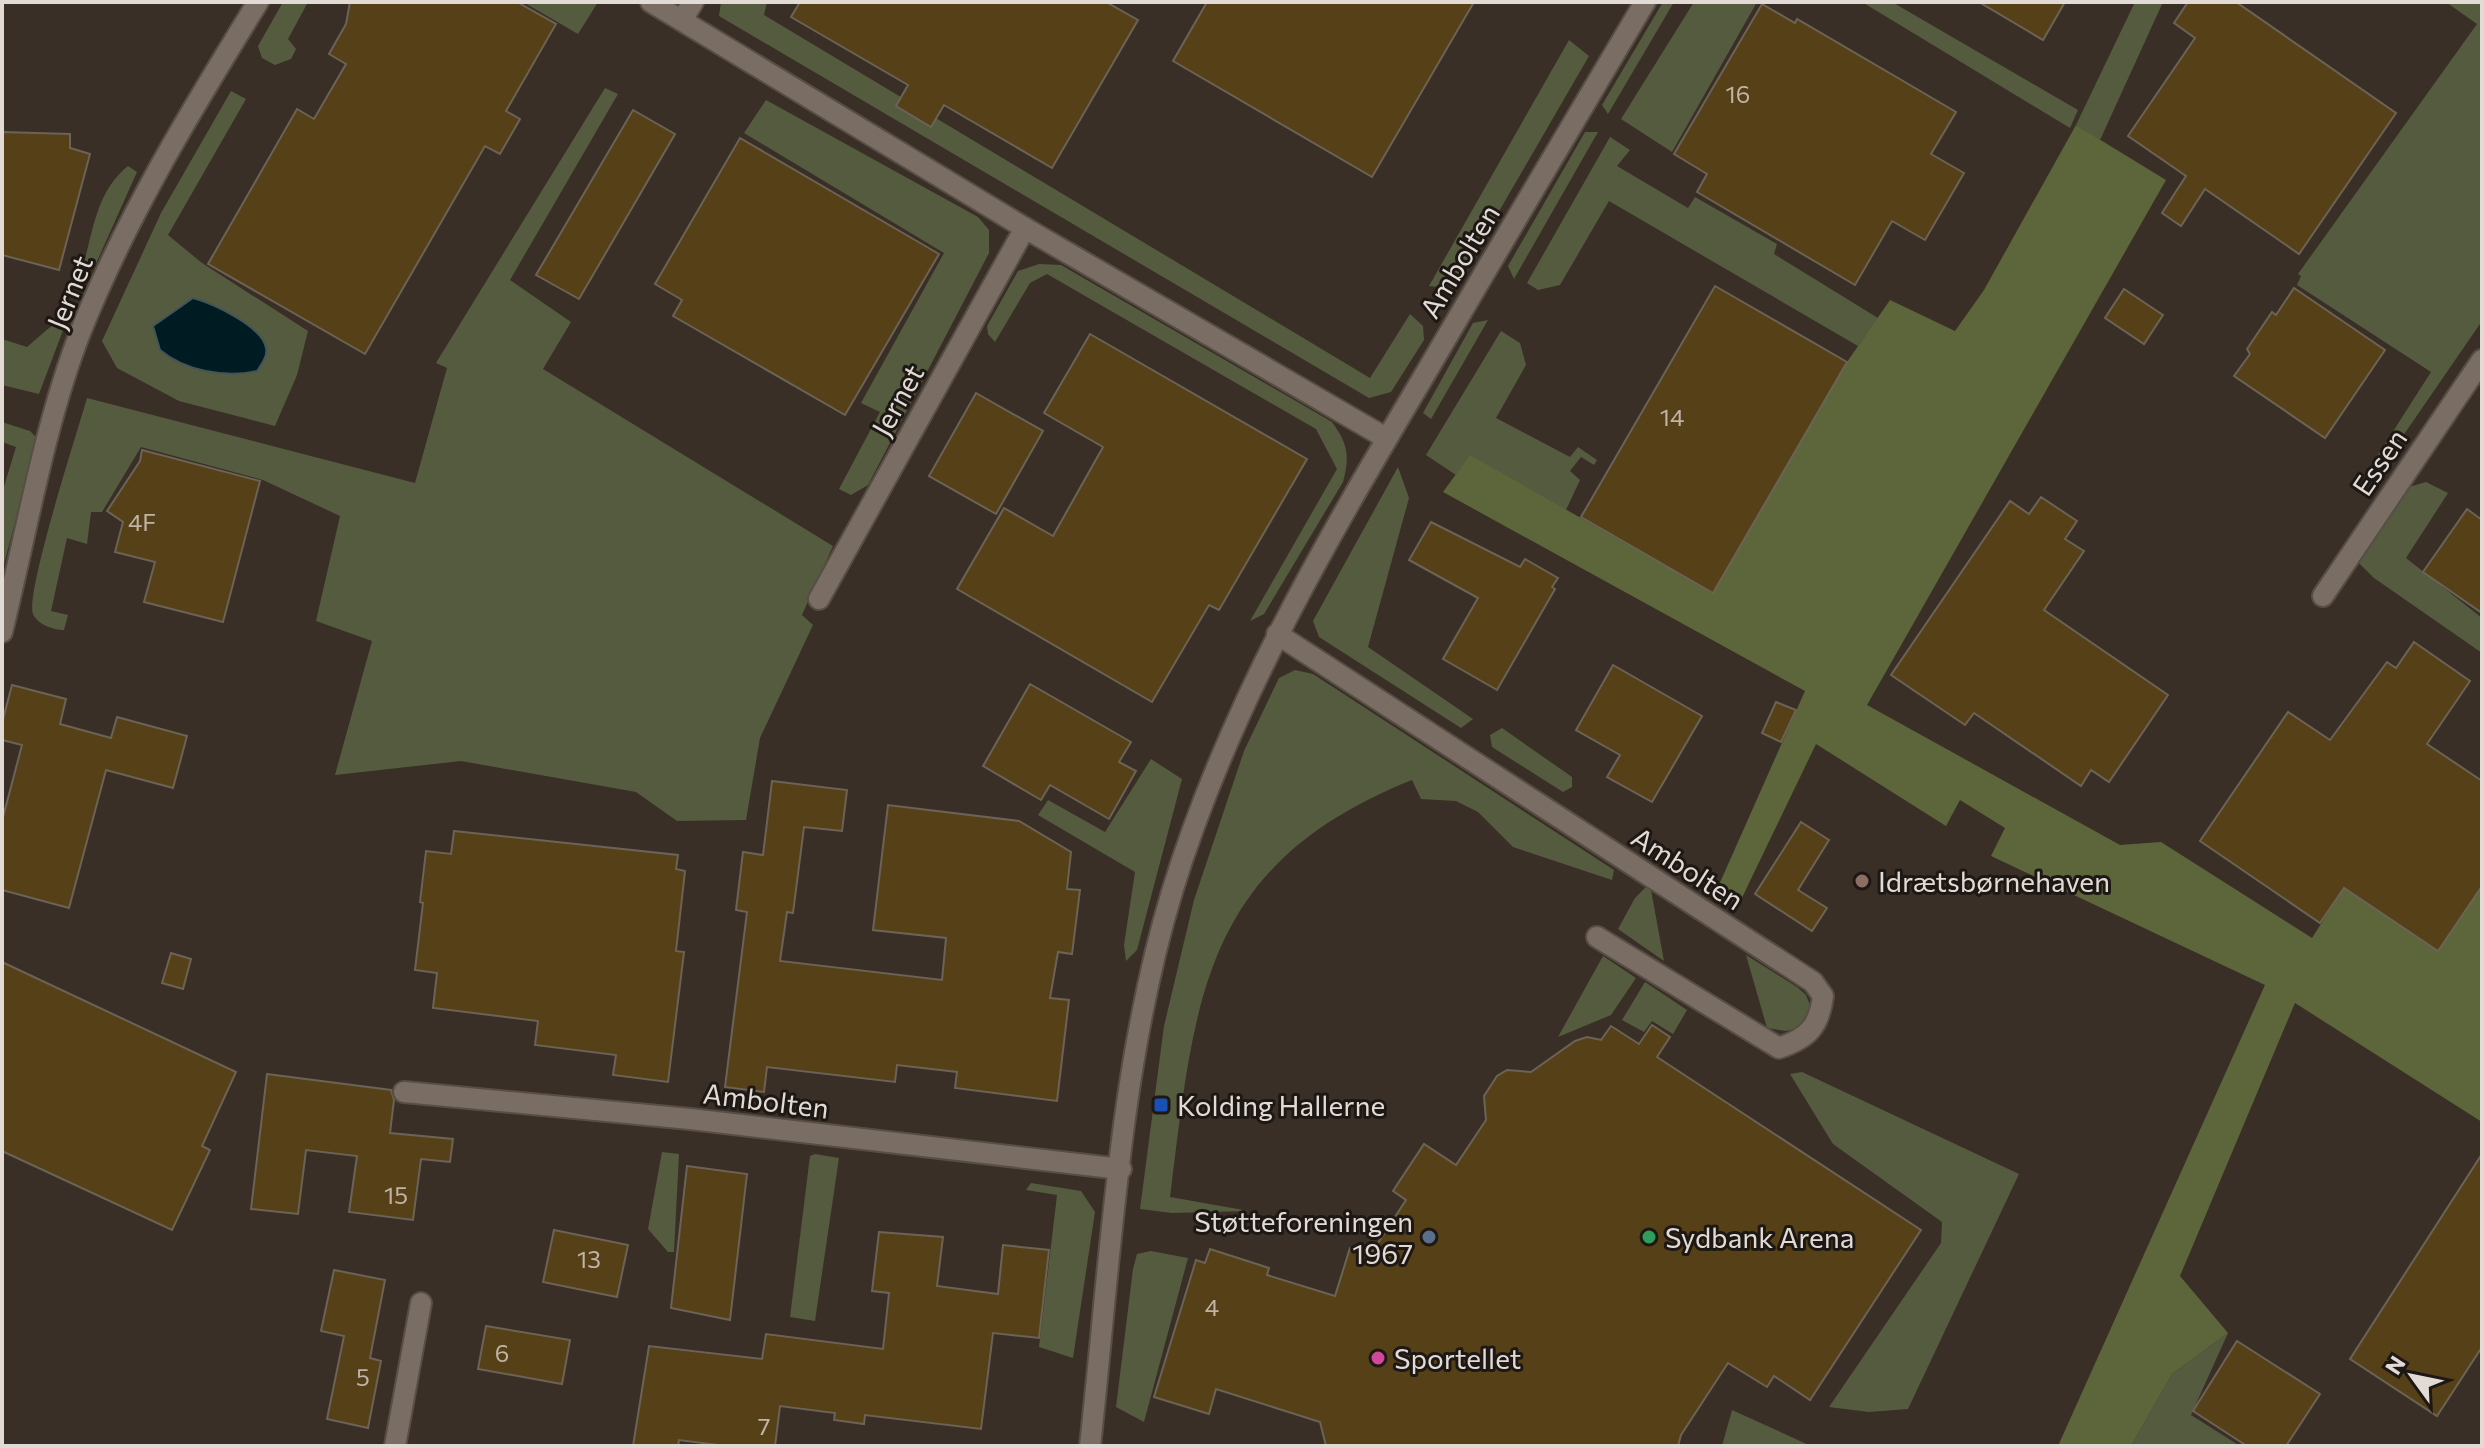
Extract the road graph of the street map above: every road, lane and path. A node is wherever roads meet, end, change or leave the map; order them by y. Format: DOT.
graph roads {
  1 [pos="258,2"];
  2 [pos="651,2"];
  3 [pos="693,2"];
  4 [pos="1645,2"];
  5 [pos="682,20"];
  6 [pos="1025,228"];
  7 [pos="2482,360"];
  8 [pos="1386,438"];
  9 [pos="2323,596"];
  10 [pos="819,599"];
  11 [pos="2,632"];
  12 [pos="1277,634"];
  13 [pos="1597,937"];
  14 [pos="404,1092"];
  15 [pos="1121,1169"];
  16 [pos="421,1303"];
  17 [pos="395,1446"];
  18 [pos="1090,1446"];
  1 -- 11 [label="street, Jernet"];
  2 -- 5 [label="street"];
  3 -- 5 [label="street"];
  4 -- 8 [label="street, Ambolten"];
  5 -- 6 [label="street"];
  6 -- 8 [label="street"];
  6 -- 10 [label="street, Jernet"];
  7 -- 9 [label="street, Essen"];
  8 -- 12 [label="street, Ambolten"];
  12 -- 13 [label="street, Ambolten"];
  12 -- 15 [label="street, Ambolten"];
  14 -- 15 [label="street, Ambolten"];
  15 -- 18 [label="street, Ambolten"];
  16 -- 17 [label="street"];
}
